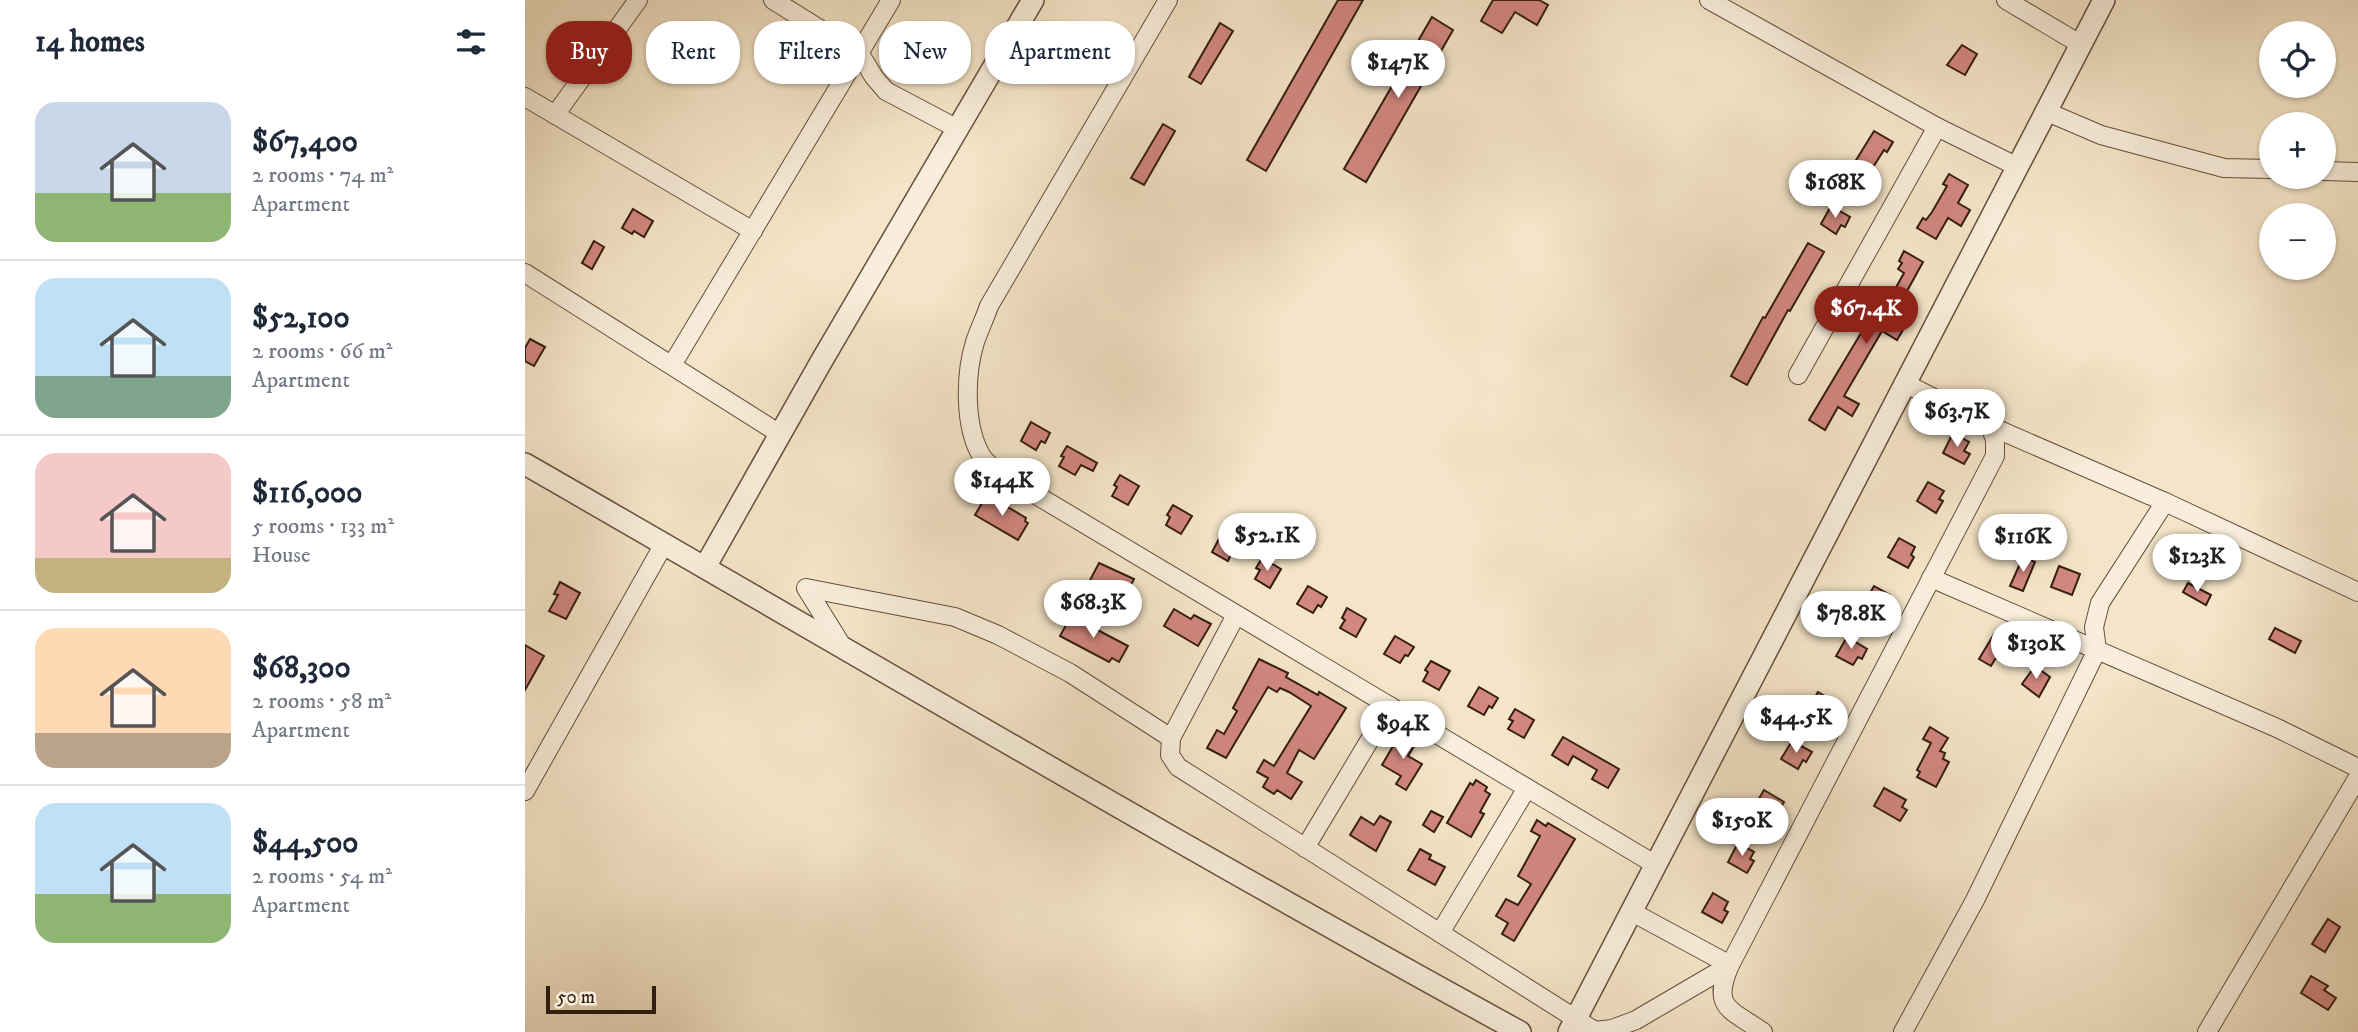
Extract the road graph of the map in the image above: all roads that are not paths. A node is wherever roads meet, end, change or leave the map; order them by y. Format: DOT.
graph roads {
  1 [pos="638,0"];
  2 [pos="773,0"];
  3 [pos="891,0"];
  4 [pos="1033,0"];
  5 [pos="1168,0"];
  6 [pos="1709,0"];
  7 [pos="2006,0"];
  8 [pos="2104,0"];
  9 [pos="807,21"];
  10 [pos="2080,44"];
  11 [pos="865,45"];
  12 [pos="865,62"];
  13 [pos="842,84"];
  14 [pos="525,97"];
  15 [pos="2045,111"];
  16 [pos="555,115"];
  17 [pos="1937,127"];
  18 [pos="958,129"];
  19 [pos="2016,166"];
  20 [pos="2259,169"];
  21 [pos="2336,171"];
  22 [pos="2358,172"];
  23 [pos="753,231"];
  24 [pos="525,273"];
  25 [pos="672,365"];
  26 [pos="1798,376"];
  27 [pos="1904,383"];
  28 [pos="1990,426"];
  29 [pos="780,434"];
  30 [pos="525,464"];
  31 [pos="2165,502"];
  32 [pos="664,544"];
  33 [pos="705,567"];
  34 [pos="1931,578"];
  35 [pos="2358,592"];
  36 [pos="1236,615"];
  37 [pos="845,650"];
  38 [pos="2097,650"];
  39 [pos="1390,706"];
  40 [pos="1171,738"];
  41 [pos="2358,768"];
  42 [pos="2358,778"];
  43 [pos="1527,788"];
  44 [pos="525,791"];
  45 [pos="1305,848"];
  46 [pos="1656,865"];
  47 [pos="1632,912"];
  48 [pos="1440,933"];
  49 [pos="1730,965"];
  50 [pos="1573,1025"];
  51 [pos="1520,1032"];
  52 [pos="1763,1032"];
  53 [pos="1903,1032"];
  54 [pos="2207,1032"];
  1 -- 16 [label="street"];
  2 -- 9 [label="street"];
  3 -- 11 [label="street"];
  4 -- 18 [label="street"];
  5 -- 36 [label="street"];
  6 -- 17 [label="street"];
  7 -- 10 [label="street"];
  8 -- 10 [label="street"];
  10 -- 15 [label="street"];
  12 -- 18 [label="street"];
  13 -- 23 [label="street"];
  14 -- 16 [label="street"];
  15 -- 19 [label="street"];
  15 -- 20 [label="street"];
  16 -- 23 [label="street"];
  17 -- 19 [label="street"];
  17 -- 26 [label="street"];
  18 -- 29 [label="street"];
  19 -- 27 [label="street"];
  21 -- 22 [label="street"];
  23 -- 25 [label="street"];
  24 -- 25 [label="street"];
  25 -- 29 [label="street"];
  27 -- 28 [label="street"];
  27 -- 46 [label="street"];
  28 -- 31 [label="street"];
  28 -- 34 [label="street"];
  29 -- 33 [label="street"];
  30 -- 32 [label="street"];
  31 -- 35 [label="street"];
  31 -- 38 [label="street"];
  32 -- 33 [label="street"];
  32 -- 44 [label="street"];
  33 -- 37 [label="street"];
  34 -- 38 [label="street"];
  34 -- 49 [label="street"];
  36 -- 39 [label="street"];
  36 -- 40 [label="street"];
  37 -- 40 [label="street"];
  37 -- 51 [label="street"];
  38 -- 41 [label="street"];
  38 -- 53 [label="street"];
  39 -- 43 [label="street"];
  39 -- 45 [label="street"];
  40 -- 45 [label="street"];
  42 -- 54 [label="street"];
  43 -- 46 [label="street"];
  43 -- 48 [label="street"];
  45 -- 48 [label="street"];
  46 -- 47 [label="street"];
  47 -- 49 [label="street"];
  47 -- 50 [label="street"];
  48 -- 50 [label="street"];
  49 -- 50 [label="street"];
  49 -- 52 [label="street"];
}
